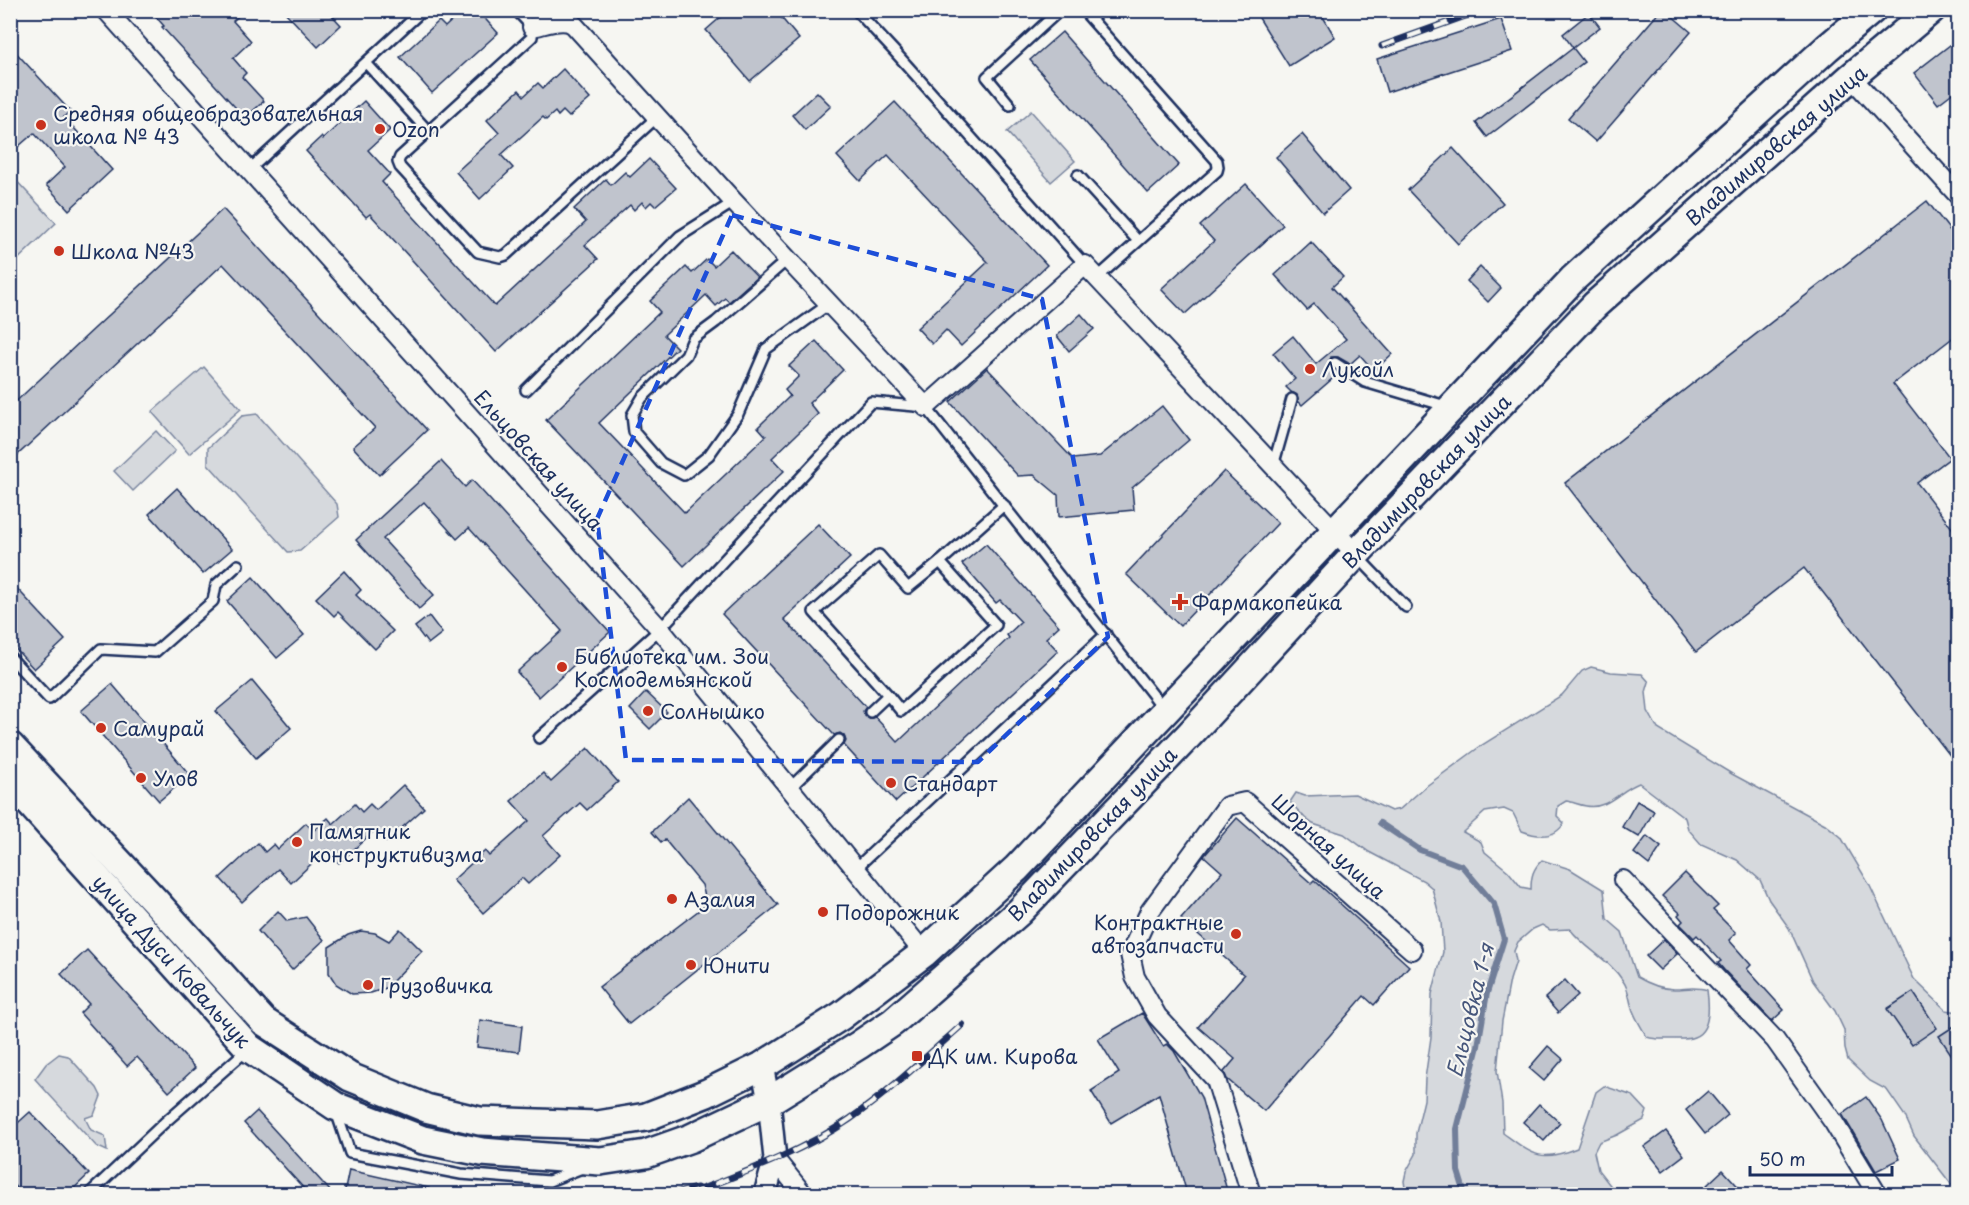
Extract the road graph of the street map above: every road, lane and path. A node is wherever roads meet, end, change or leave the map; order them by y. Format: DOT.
graph roads {
  1 [pos="106,10"];
  2 [pos="516,10"];
  3 [pos="855,10"];
  4 [pos="1060,10"];
  5 [pos="1083,10"];
  6 [pos="1872,10"];
  7 [pos="1931,10"];
  8 [pos="418,12"];
  9 [pos="532,27"];
  10 [pos="366,63"];
  11 [pos="1851,77"];
  12 [pos="1010,105"];
  13 [pos="657,117"];
  14 [pos="428,131"];
  15 [pos="249,170"];
  16 [pos="1078,175"];
  17 [pos="1959,195"];
  18 [pos="734,202"];
  19 [pos="1138,242"];
  20 [pos="788,259"];
  21 [pos="1091,272"];
  22 [pos="829,304"];
  23 [pos="1335,363"];
  24 [pos="526,390"];
  25 [pos="1292,399"];
  26 [pos="926,407"];
  27 [pos="1452,407"];
  28 [pos="1273,467"];
  29 [pos="1004,505"];
  30 [pos="1334,531"];
  31 [pos="1356,554"];
  32 [pos="940,562"];
  33 [pos="238,565"];
  34 [pos="1406,607"];
  35 [pos="660,629"];
  36 [pos="1106,633"];
  37 [pos="10,657"];
  38 [pos="888,695"];
  39 [pos="1165,710"];
  40 [pos="870,712"];
  41 [pos="539,738"];
  42 [pos="839,740"];
  43 [pos="10,746"];
  44 [pos="10,781"];
  45 [pos="790,788"];
  46 [pos="855,869"];
  47 [pos="1623,880"];
  48 [pos="1412,950"];
  49 [pos="924,952"];
  50 [pos="249,1048"];
  51 [pos="762,1066"];
  52 [pos="769,1101"];
  53 [pos="335,1106"];
  54 [pos="775,1159"];
  55 [pos="600,1161"];
  56 [pos="89,1194"];
  57 [pos="765,1194"];
  58 [pos="803,1194"];
  59 [pos="1251,1194"];
  60 [pos="1877,1194"];
  1 -- 15 [label="street, Ельцовская улица"];
  2 -- 9 [label="lane"];
  3 -- 21 [label="lane"];
  4 -- 12 [label="lane"];
  5 -- 19 [label="lane"];
  6 -- 27 [label="main road, Владимировская улица"];
  7 -- 11 [label="main road, Владимировская улица"];
  8 -- 10 [label="lane"];
  9 -- 13 [label="street"];
  9 -- 14 [label="lane"];
  10 -- 14 [label="lane"];
  10 -- 15 [label="lane"];
  11 -- 17 [label="street"];
  11 -- 31 [label="main road, Владимировская улица"];
  13 -- 14 [label="lane"];
  13 -- 18 [label="street"];
  15 -- 35 [label="street, Ельцовская улица"];
  16 -- 19 [label="lane"];
  18 -- 20 [label="street"];
  18 -- 24 [label="lane"];
  19 -- 21 [label="lane"];
  20 -- 22 [label="street"];
  20 -- 22 [label="lane"];
  21 -- 26 [label="street"];
  21 -- 28 [label="street"];
  22 -- 26 [label="street"];
  23 -- 27 [label="lane"];
  25 -- 28 [label="lane"];
  26 -- 29 [label="lane"];
  26 -- 35 [label="lane"];
  27 -- 30 [label="main road, Владимировская улица"];
  28 -- 30 [label="street"];
  29 -- 32 [label="lane"];
  29 -- 36 [label="lane"];
  30 -- 31 [label="street"];
  30 -- 39 [label="main road, Владимировская улица"];
  31 -- 34 [label="lane"];
  31 -- 52 [label="main road, Владимировская улица"];
  32 -- 38 [label="lane"];
  32 -- 38 [label="lane"];
  33 -- 37 [label="lane"];
  35 -- 41 [label="lane"];
  35 -- 45 [label="street, Ельцовская улица"];
  36 -- 39 [label="lane"];
  36 -- 46 [label="lane"];
  38 -- 40 [label="lane"];
  39 -- 49 [label="main road, Владимировская улица"];
  42 -- 45 [label="lane"];
  43 -- 51 [label="main road, улица Дуси Ковальчук"];
  44 -- 50 [label="main road, улица Дуси Ковальчук"];
  45 -- 46 [label="street, Ельцовская улица"];
  46 -- 49 [label="street, Ельцовская улица"];
  47 -- 60 [label="street"];
  48 -- 59 [label="street, Шорная улица"];
  49 -- 51 [label="main road, Владимировская улица"];
  50 -- 53 [label="main road, улица Дуси Ковальчук"];
  50 -- 56 [label="lane"];
  51 -- 52 [label="street"];
  52 -- 54 [label="street"];
  52 -- 55 [label="main road, улица Дуси Ковальчук"];
  53 -- 55 [label="main road, улица Дуси Ковальчук"];
  53 -- 55 [label="lane"];
  54 -- 57 [label="street"];
  54 -- 58 [label="street"];
}
